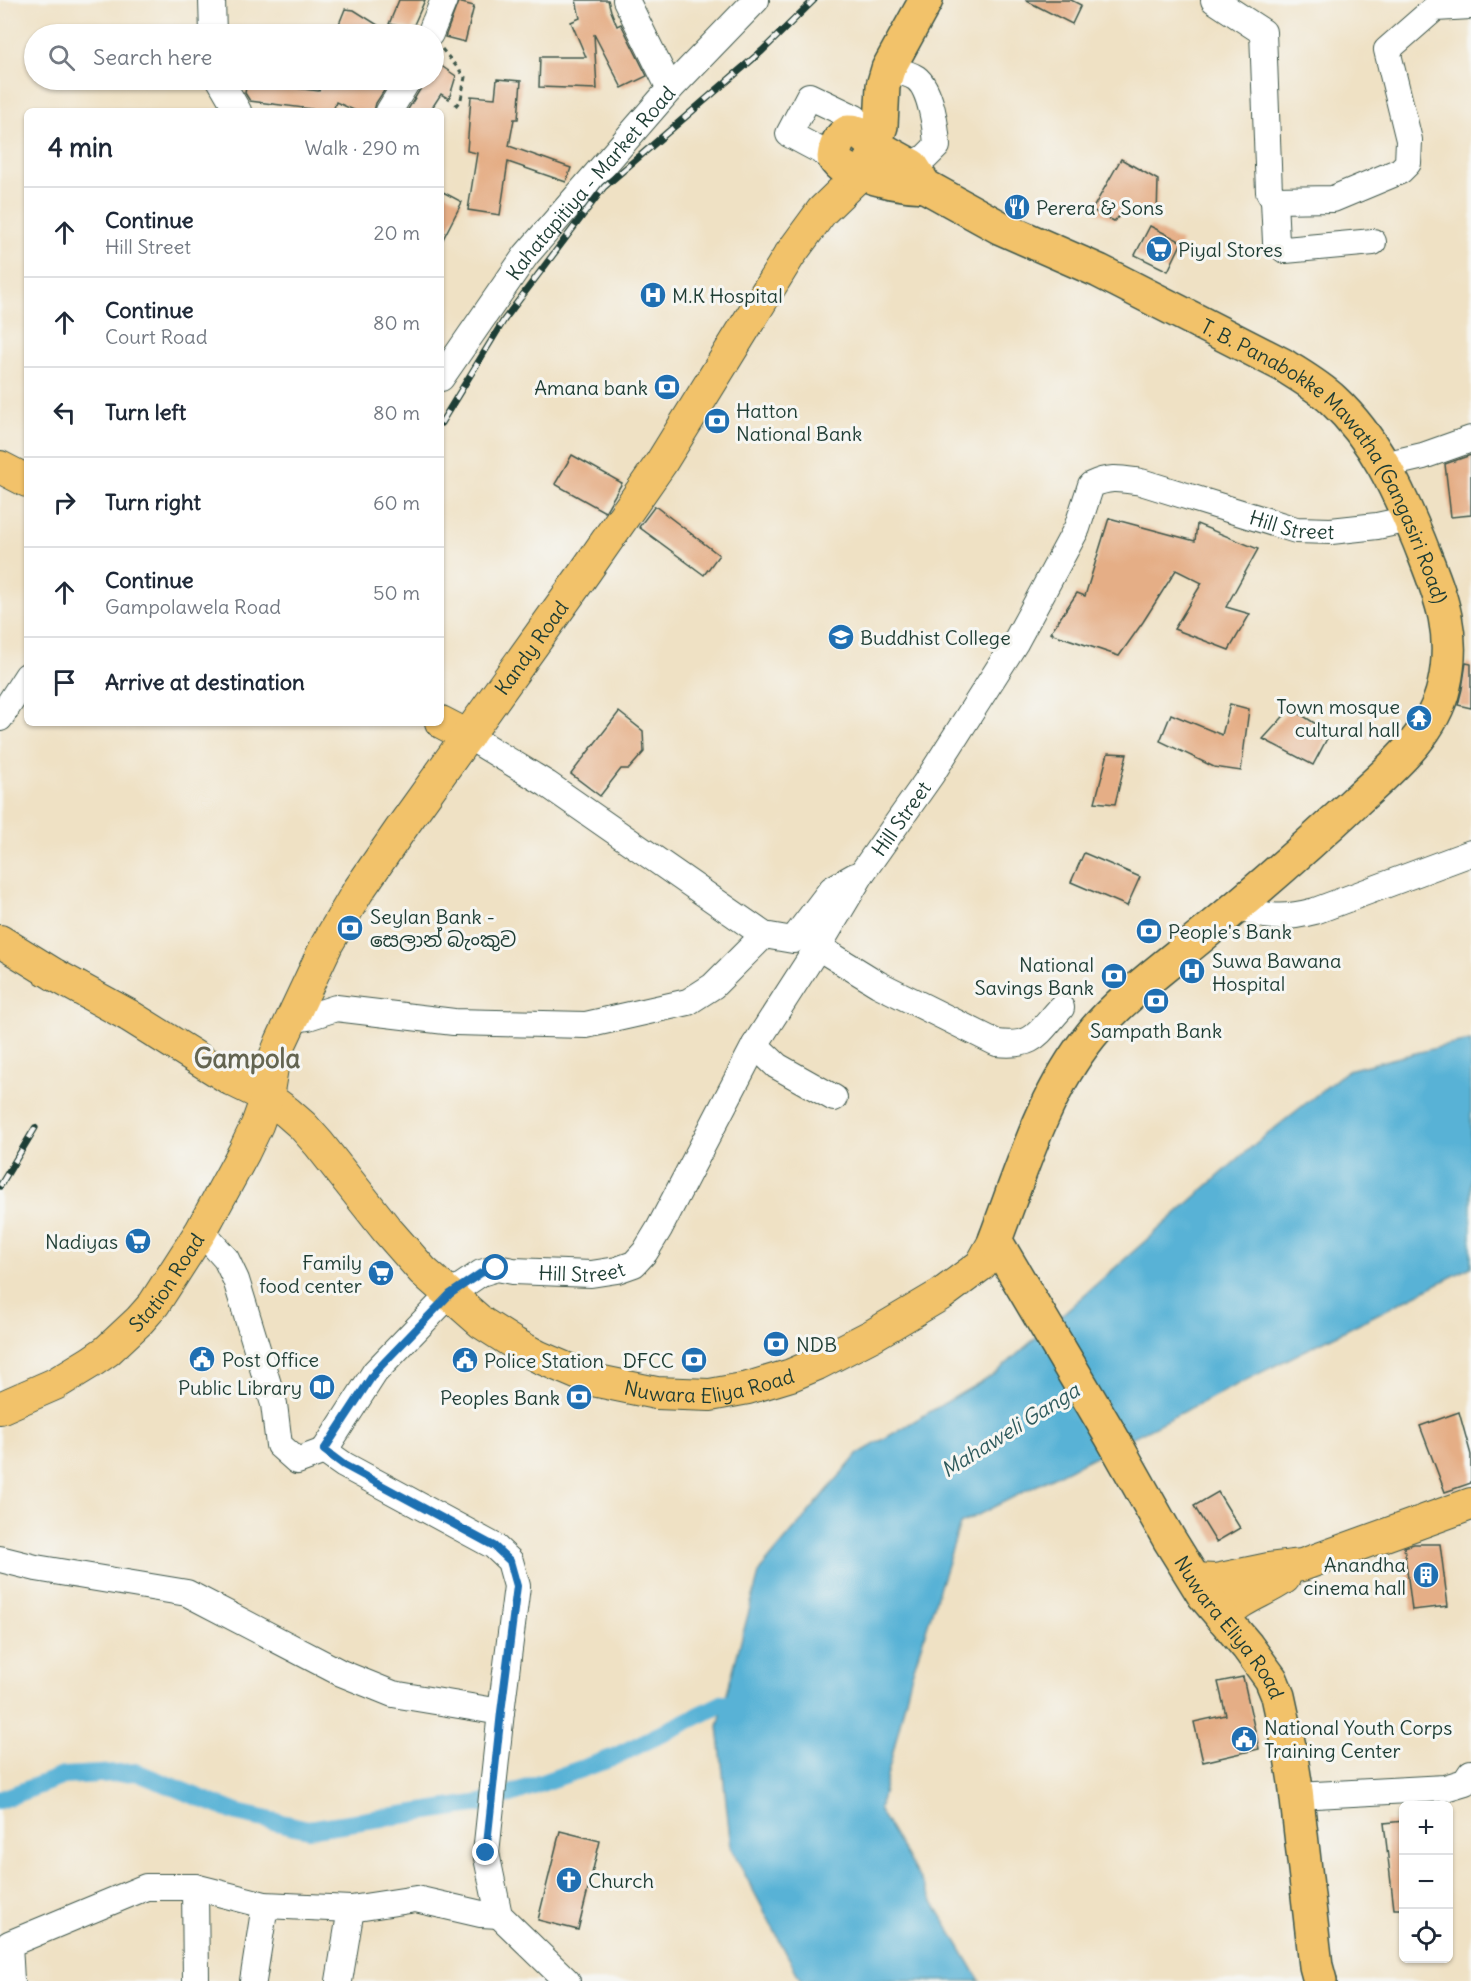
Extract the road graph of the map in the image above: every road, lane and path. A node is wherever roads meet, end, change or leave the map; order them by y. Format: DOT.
graph roads {
  1 [pos="212,0"];
  2 [pos="444,0"];
  3 [pos="626,0"];
  4 [pos="756,0"];
  5 [pos="926,0"];
  6 [pos="1214,0"];
  7 [pos="1471,6"];
  8 [pos="213,24"];
  9 [pos="439,24"];
  10 [pos="444,51"];
  11 [pos="886,78"];
  12 [pos="670,89"];
  13 [pos="226,90"];
  14 [pos="402,90"];
  15 [pos="236,108"];
  16 [pos="391,108"];
  17 [pos="454,108"];
  18 [pos="854,145"];
  19 [pos="919,176"];
  20 [pos="1274,200"];
  21 [pos="1373,242"];
  22 [pos="444,374"];
  23 [pos="1471,439"];
  24 [pos="1384,465"];
  25 [pos="0,467"];
  26 [pos="24,480"];
  27 [pos="1410,519"];
  28 [pos="24,681"];
  29 [pos="0,718"];
  30 [pos="444,724"];
  31 [pos="468,736"];
  32 [pos="1471,854"];
  33 [pos="862,873"];
  34 [pos="1237,906"];
  35 [pos="764,935"];
  36 [pos="0,941"];
  37 [pos="818,947"];
  38 [pos="1061,1008"];
  39 [pos="291,1020"];
  40 [pos="755,1045"];
  41 [pos="267,1096"];
  42 [pos="834,1098"];
  43 [pos="201,1231"];
  44 [pos="995,1240"];
  45 [pos="450,1294"];
  46 [pos="0,1408"];
  47 [pos="324,1450"];
  48 [pos="1471,1504"];
  49 [pos="0,1559"];
  50 [pos="1302,1565"];
  51 [pos="1194,1579"];
  52 [pos="1222,1618"];
  53 [pos="501,1712"];
  54 [pos="1471,1773"];
  55 [pos="1297,1796"];
  56 [pos="195,1887"];
  57 [pos="265,1905"];
  58 [pos="351,1910"];
  59 [pos="499,1915"];
  60 [pos="11,1981"];
  61 [pos="196,1981"];
  62 [pos="253,1981"];
  63 [pos="339,1981"];
  64 [pos="567,1981"];
  65 [pos="1320,1981"];
  1 -- 8 [label="street"];
  2 -- 9 [label="street"];
  3 -- 12 [label="street"];
  4 -- 12 [label="street, Kahatapitiya - Market Road"];
  5 -- 11 [label="highway, Kandy Road"];
  6 -- 20 [label="street"];
  7 -- 20 [label="street"];
  10 -- 17 [label="path"];
  11 -- 18 [label="highway, Kandy Road"];
  11 -- 19 [label="street"];
  12 -- 22 [label="street, Kahatapitiya - Market Road"];
  13 -- 15 [label="street"];
  14 -- 16 [label="street"];
  18 -- 19 [label="highway, T. B. Panabokke Mawatha (Gangasiri Road)"];
  18 -- 31 [label="main road, Kandy Road"];
  19 -- 24 [label="highway, T. B. Panabokke Mawatha (Gangasiri Road)"];
  20 -- 21 [label="street"];
  23 -- 24 [label="street"];
  24 -- 27 [label="highway, T. B. Panabokke Mawatha (Gangasiri Road)"];
  25 -- 26 [label="main road"];
  27 -- 33 [label="street, Hill Street"];
  27 -- 34 [label="highway, T. B. Panabokke Mawatha (Gangasiri Road)"];
  28 -- 29 [label="street"];
  30 -- 31 [label="main road"];
  31 -- 35 [label="street"];
  31 -- 39 [label="main road, Kandy Road"];
  32 -- 34 [label="street"];
  33 -- 35 [label="street"];
  33 -- 37 [label="street, Hill Street"];
  34 -- 44 [label="highway, T. B. Panabokke Mawatha (Gangasiri Road)"];
  35 -- 39 [label="street"];
  36 -- 41 [label="main road, Nuwara Eliya Road, bridge"];
  37 -- 38 [label="street"];
  37 -- 40 [label="street, Hill Street"];
  39 -- 41 [label="main road, Kandy Road"];
  40 -- 42 [label="street"];
  40 -- 45 [label="street, Hill Street"];
  41 -- 43 [label="main road, Station Road"];
  41 -- 45 [label="main road, Nuwara Eliya Road"];
  43 -- 46 [label="main road, Station Road"];
  43 -- 47 [label="street"];
  44 -- 45 [label="main road, Nuwara Eliya Road"];
  44 -- 51 [label="highway, Nuwara Eliya Road"];
  45 -- 47 [label="street, Hill Street"];
  47 -- 53 [label="street"];
  48 -- 50 [label="main road"];
  49 -- 53 [label="street"];
  50 -- 51 [label="main road"];
  50 -- 52 [label="main road"];
  51 -- 52 [label="highway, Nuwara Eliya Road"];
  52 -- 55 [label="highway, Nuwara Eliya Road"];
  53 -- 59 [label="street"];
  54 -- 55 [label="street"];
  55 -- 65 [label="highway, Nuwara Eliya Road"];
  56 -- 57 [label="street"];
  56 -- 60 [label="street"];
  56 -- 61 [label="street"];
  57 -- 58 [label="street"];
  57 -- 62 [label="street"];
  58 -- 59 [label="street"];
  58 -- 63 [label="street"];
  59 -- 64 [label="street"];
}
